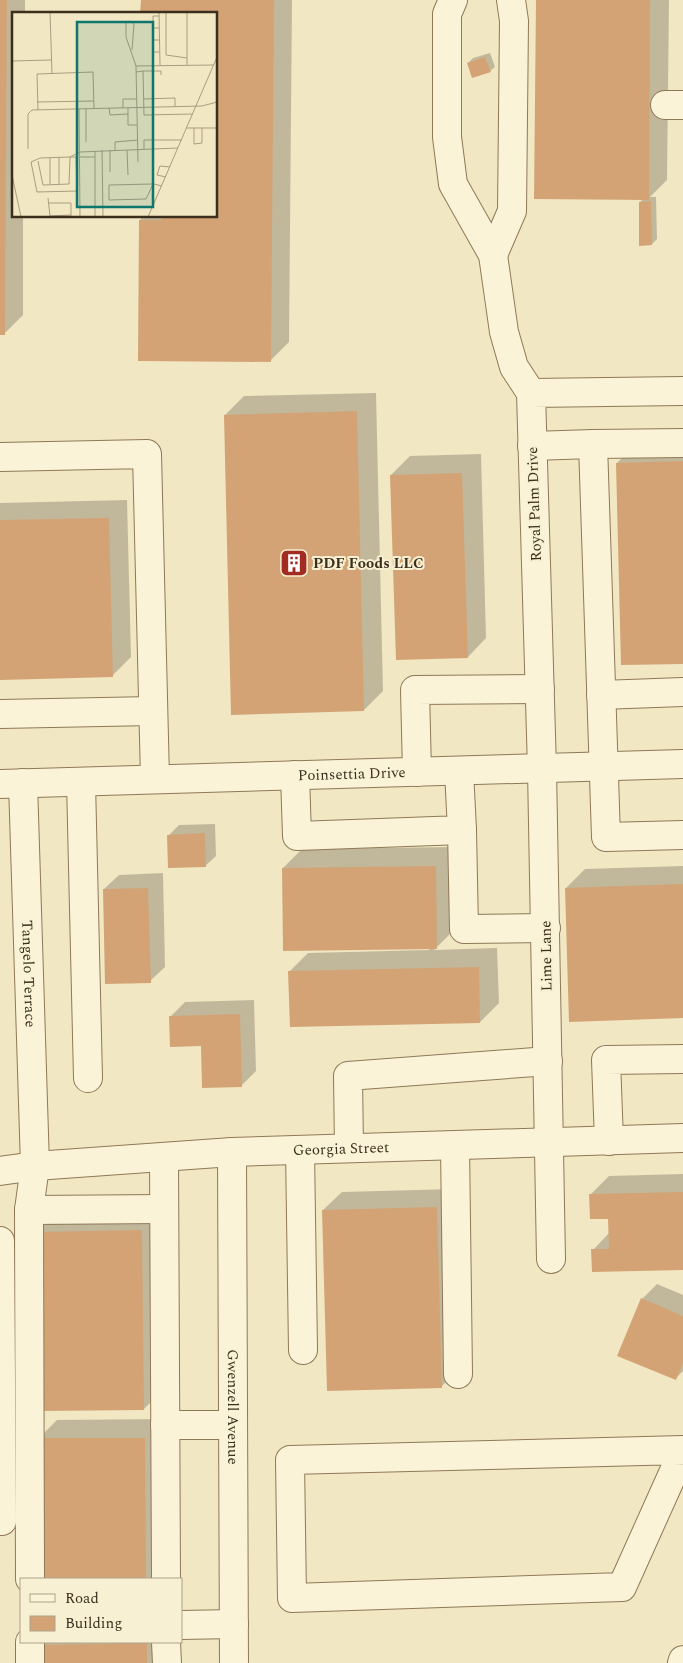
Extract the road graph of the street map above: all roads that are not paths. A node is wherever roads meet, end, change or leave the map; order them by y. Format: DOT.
graph roads {
  1 [pos="453,0"];
  2 [pos="511,0"];
  3 [pos="494,255"];
  4 [pos="683,391"];
  5 [pos="530,393"];
  6 [pos="683,443"];
  7 [pos="593,444"];
  8 [pos="532,446"];
  9 [pos="0,457"];
  10 [pos="540,689"];
  11 [pos="683,692"];
  12 [pos="601,695"];
  13 [pos="153,711"];
  14 [pos="0,714"];
  15 [pos="683,764"];
  16 [pos="603,767"];
  17 [pos="542,769"];
  18 [pos="459,771"];
  19 [pos="417,772"];
  20 [pos="295,775"];
  21 [pos="155,779"];
  22 [pos="81,782"];
  23 [pos="11,784"];
  24 [pos="462,830"];
  25 [pos="683,836"];
  26 [pos="546,928"];
  27 [pos="683,1059"];
  28 [pos="548,1061"];
  29 [pos="88,1078"];
  30 [pos="683,1138"];
  31 [pos="609,1141"];
  32 [pos="550,1142"];
  33 [pos="455,1145"];
  34 [pos="349,1148"];
  35 [pos="300,1150"];
  36 [pos="232,1152"];
  37 [pos="164,1156"];
  38 [pos="35,1166"];
  39 [pos="0,1171"];
  40 [pos="164,1209"];
  41 [pos="29,1210"];
  42 [pos="0,1241"];
  43 [pos="551,1259"];
  44 [pos="303,1350"];
  45 [pos="458,1374"];
  46 [pos="165,1425"];
  47 [pos="233,1425"];
  48 [pos="683,1450"];
  49 [pos="0,1521"];
  50 [pos="30,1578"];
  51 [pos="166,1578"];
  52 [pos="182,1624"];
  53 [pos="234,1624"];
  54 [pos="30,1643"];
  55 [pos="166,1643"];
  56 [pos="30,1663"];
  57 [pos="166,1663"];
  58 [pos="234,1663"];
  1 -- 3 [label="street"];
  2 -- 3 [label="street"];
  3 -- 5 [label="street"];
  4 -- 5 [label="street"];
  5 -- 8 [label="street, Royal Palm Drive"];
  6 -- 7 [label="street"];
  7 -- 8 [label="street"];
  7 -- 12 [label="street"];
  8 -- 10 [label="street, Royal Palm Drive"];
  9 -- 13 [label="street"];
  10 -- 17 [label="street, Royal Palm Drive"];
  10 -- 19 [label="street"];
  11 -- 12 [label="street"];
  12 -- 16 [label="street"];
  13 -- 14 [label="street"];
  13 -- 21 [label="street"];
  15 -- 16 [label="street, Poinsettia Drive"];
  16 -- 17 [label="street, Poinsettia Drive"];
  16 -- 25 [label="street"];
  17 -- 18 [label="street, Poinsettia Drive"];
  17 -- 26 [label="street, Lime Lane"];
  18 -- 19 [label="street, Poinsettia Drive"];
  18 -- 24 [label="street"];
  19 -- 20 [label="street, Poinsettia Drive"];
  20 -- 21 [label="street, Poinsettia Drive"];
  20 -- 24 [label="street"];
  21 -- 22 [label="street, Poinsettia Drive"];
  22 -- 23 [label="street, Poinsettia Drive"];
  22 -- 29 [label="street"];
  23 -- 38 [label="street, Tangelo Terrace"];
  24 -- 26 [label="street"];
  26 -- 28 [label="street, Lime Lane"];
  27 -- 31 [label="street"];
  28 -- 32 [label="street, Lime Lane"];
  28 -- 34 [label="street"];
  30 -- 31 [label="street, Georgia Street"];
  31 -- 32 [label="street, Georgia Street"];
  32 -- 33 [label="street, Georgia Street"];
  32 -- 43 [label="street, Lime Lane"];
  33 -- 34 [label="street, Georgia Street"];
  33 -- 45 [label="street"];
  34 -- 35 [label="street, Georgia Street"];
  35 -- 36 [label="street, Georgia Street"];
  35 -- 44 [label="street"];
  36 -- 37 [label="street, Georgia Street"];
  36 -- 47 [label="street, Gwenzell Avenue"];
  37 -- 38 [label="street, Georgia Street"];
  37 -- 40 [label="street"];
  38 -- 39 [label="street, Georgia Street"];
  38 -- 41 [label="street, Tangelo Terrace"];
  40 -- 41 [label="street"];
  40 -- 46 [label="street"];
  41 -- 50 [label="street, Tangelo Terrace"];
  42 -- 49 [label="street"];
  46 -- 47 [label="street"];
  46 -- 51 [label="street"];
  47 -- 53 [label="street, Gwenzell Avenue"];
  48 -- 48 [label="street"];
  52 -- 53 [label="street"];
  53 -- 58 [label="street, Gwenzell Avenue"];
  54 -- 56 [label="street"];
  55 -- 57 [label="street"];
}
